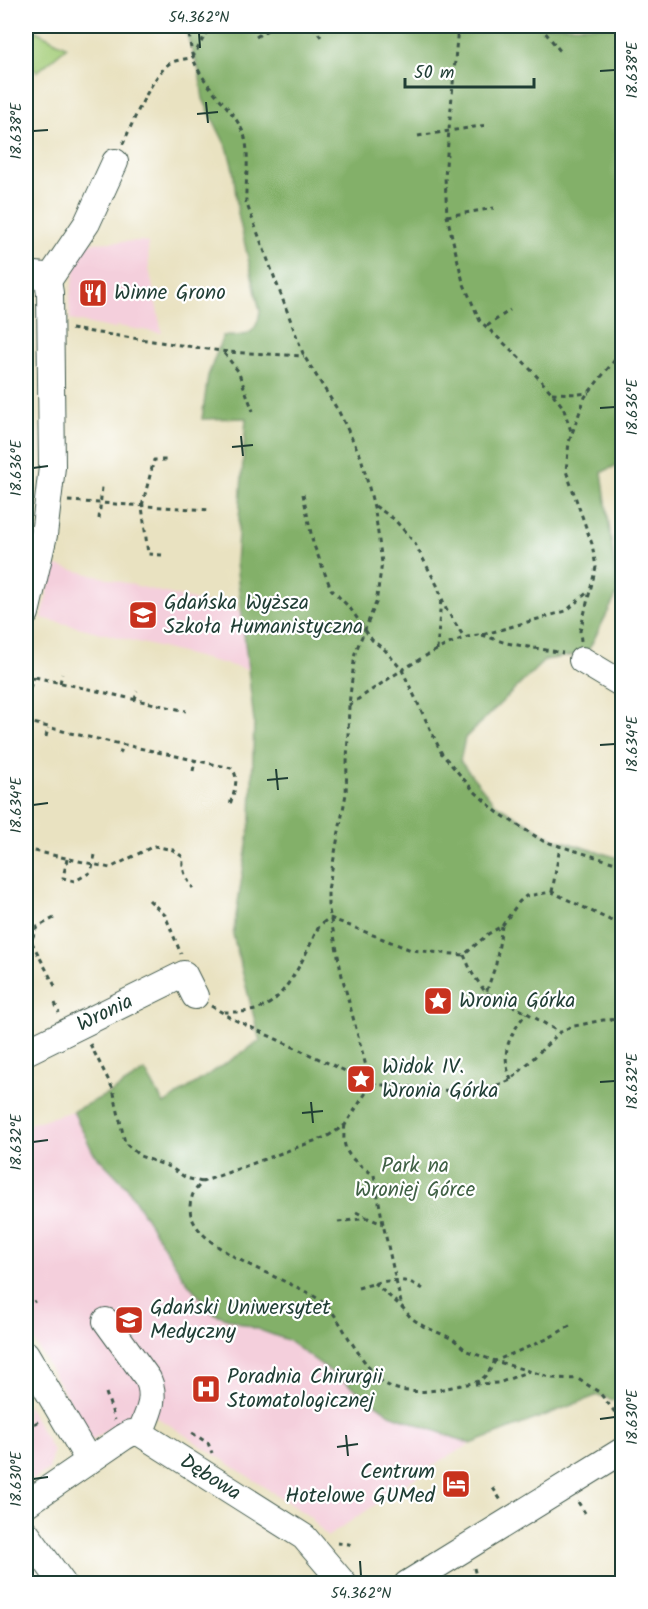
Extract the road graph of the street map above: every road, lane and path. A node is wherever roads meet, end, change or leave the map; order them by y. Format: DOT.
graph roads {
  1 [pos="188,26"];
  2 [pos="210,26"];
  3 [pos="274,26"];
  4 [pos="313,26"];
  5 [pos="458,26"];
  6 [pos="540,26"];
  7 [pos="256,36"];
  8 [pos="321,37"];
  9 [pos="561,52"];
  10 [pos="193,57"];
  11 [pos="487,125"];
  12 [pos="449,133"];
  13 [pos="418,136"];
  14 [pos="115,162"];
  15 [pos="494,208"];
  16 [pos="447,216"];
  17 [pos="37,277"];
  18 [pos="510,310"];
  19 [pos="50,326"];
  20 [pos="487,326"];
  21 [pos="622,351"];
  22 [pos="223,352"];
  23 [pos="304,356"];
  24 [pos="552,393"];
  25 [pos="589,393"];
  26 [pos="253,411"];
  27 [pos="572,434"];
  28 [pos="169,460"];
  29 [pos="102,488"];
  30 [pos="303,494"];
  31 [pos="62,500"];
  32 [pos="101,503"];
  33 [pos="374,505"];
  34 [pos="142,506"];
  35 [pos="210,510"];
  36 [pos="99,519"];
  37 [pos="162,555"];
  38 [pos="589,592"];
  39 [pos="441,594"];
  40 [pos="26,613"];
  41 [pos="364,630"];
  42 [pos="482,635"];
  43 [pos="464,638"];
  44 [pos="437,650"];
  45 [pos="582,660"];
  46 [pos="402,670"];
  47 [pos="62,674"];
  48 [pos="26,675"];
  49 [pos="33,676"];
  50 [pos="60,683"];
  51 [pos="622,684"];
  52 [pos="137,691"];
  53 [pos="135,700"];
  54 [pos="349,705"];
  55 [pos="26,706"];
  56 [pos="186,711"];
  57 [pos="26,721"];
  58 [pos="48,728"];
  59 [pos="46,737"];
  60 [pos="123,745"];
  61 [pos="120,754"];
  62 [pos="195,761"];
  63 [pos="193,771"];
  64 [pos="230,805"];
  65 [pos="560,847"];
  66 [pos="26,849"];
  67 [pos="95,855"];
  68 [pos="68,860"];
  69 [pos="93,865"];
  70 [pos="622,865"];
  71 [pos="193,888"];
  72 [pos="552,892"];
  73 [pos="149,900"];
  74 [pos="54,918"];
  75 [pos="330,918"];
  76 [pos="501,926"];
  77 [pos="622,926"];
  78 [pos="464,955"];
  79 [pos="187,973"];
  80 [pos="54,986"];
  81 [pos="486,993"];
  82 [pos="474,1003"];
  83 [pos="223,1012"];
  84 [pos="526,1013"];
  85 [pos="622,1019"];
  86 [pos="80,1024"];
  87 [pos="560,1033"];
  88 [pos="26,1052"];
  89 [pos="511,1080"];
  90 [pos="371,1085"];
  91 [pos="345,1125"];
  92 [pos="202,1182"];
  93 [pos="356,1212"];
  94 [pos="368,1218"];
  95 [pos="338,1222"];
  96 [pos="383,1224"];
  97 [pos="397,1279"];
  98 [pos="374,1284"];
  99 [pos="358,1288"];
  100 [pos="423,1289"];
  101 [pos="35,1301"];
  102 [pos="26,1307"];
  103 [pos="403,1308"];
  104 [pos="106,1321"];
  105 [pos="573,1324"];
  106 [pos="26,1354"];
  107 [pos="495,1361"];
  108 [pos="531,1370"];
  109 [pos="475,1383"];
  110 [pos="106,1393"];
  111 [pos="35,1413"];
  112 [pos="622,1421"];
  113 [pos="50,1424"];
  114 [pos="26,1428"];
  115 [pos="128,1429"];
  116 [pos="192,1433"];
  117 [pos="622,1451"];
  118 [pos="213,1456"];
  119 [pos="89,1461"];
  120 [pos="64,1478"];
  121 [pos="26,1504"];
  122 [pos="581,1508"];
  123 [pos="585,1513"];
  124 [pos="26,1533"];
  125 [pos="332,1544"];
  126 [pos="353,1546"];
  127 [pos="63,1584"];
  128 [pos="344,1584"];
  129 [pos="406,1584"];
  1 -- 10 [label="path"];
  2 -- 10 [label="path"];
  3 -- 7 [label="path"];
  4 -- 8 [label="path"];
  5 -- 12 [label="path"];
  6 -- 9 [label="path"];
  10 -- 14 [label="path"];
  10 -- 23 [label="path"];
  11 -- 12 [label="path"];
  12 -- 13 [label="path"];
  12 -- 16 [label="path"];
  14 -- 17 [label="street"];
  15 -- 16 [label="path"];
  16 -- 20 [label="path"];
  17 -- 19 [label="street"];
  18 -- 20 [label="path"];
  19 -- 22 [label="path"];
  19 -- 40 [label="street"];
  20 -- 24 [label="path"];
  21 -- 25 [label="path"];
  22 -- 23 [label="path"];
  22 -- 26 [label="path"];
  23 -- 33 [label="path"];
  24 -- 25 [label="path"];
  24 -- 27 [label="path"];
  25 -- 27 [label="path"];
  27 -- 38 [label="path"];
  28 -- 34 [label="path"];
  29 -- 32 [label="path"];
  30 -- 41 [label="path"];
  31 -- 32 [label="path"];
  32 -- 34 [label="path"];
  32 -- 36 [label="path"];
  33 -- 39 [label="path"];
  33 -- 41 [label="path"];
  34 -- 35 [label="path"];
  34 -- 37 [label="path"];
  38 -- 42 [label="path"];
  38 -- 45 [label="path"];
  39 -- 43 [label="path"];
  39 -- 44 [label="path"];
  41 -- 46 [label="path"];
  41 -- 54 [label="path"];
  42 -- 43 [label="path"];
  42 -- 45 [label="path"];
  43 -- 44 [label="path"];
  44 -- 46 [label="path"];
  45 -- 51 [label="street"];
  46 -- 54 [label="path"];
  46 -- 65 [label="path"];
  47 -- 50 [label="path"];
  48 -- 49 [label="path"];
  49 -- 50 [label="path"];
  49 -- 55 [label="path"];
  50 -- 53 [label="path"];
  52 -- 53 [label="path"];
  53 -- 56 [label="path"];
  54 -- 75 [label="path"];
  57 -- 58 [label="path"];
  58 -- 59 [label="path"];
  58 -- 60 [label="path"];
  60 -- 61 [label="path"];
  60 -- 62 [label="path"];
  62 -- 63 [label="path"];
  62 -- 64 [label="path"];
  65 -- 70 [label="path"];
  65 -- 72 [label="path"];
  66 -- 68 [label="path"];
  67 -- 69 [label="path"];
  68 -- 69 [label="path"];
  68 -- 69 [label="path"];
  69 -- 71 [label="path"];
  72 -- 76 [label="path"];
  72 -- 77 [label="path"];
  73 -- 79 [label="path"];
  74 -- 80 [label="path"];
  75 -- 78 [label="path"];
  75 -- 83 [label="path"];
  75 -- 90 [label="path"];
  76 -- 78 [label="path"];
  76 -- 81 [label="path"];
  78 -- 81 [label="path"];
  79 -- 83 [label="path"];
  79 -- 86 [label="street, Wronia"];
  81 -- 82 [label="path"];
  81 -- 84 [label="path"];
  83 -- 90 [label="path"];
  84 -- 87 [label="path"];
  84 -- 89 [label="path"];
  85 -- 87 [label="path"];
  86 -- 88 [label="street, Wronia"];
  86 -- 92 [label="path"];
  87 -- 89 [label="path"];
  89 -- 90 [label="path"];
  90 -- 91 [label="path"];
  91 -- 92 [label="path"];
  91 -- 96 [label="path"];
  92 -- 109 [label="path"];
  93 -- 94 [label="path"];
  94 -- 95 [label="path"];
  94 -- 96 [label="path"];
  96 -- 97 [label="path"];
  97 -- 98 [label="path"];
  97 -- 100 [label="path"];
  97 -- 103 [label="path"];
  98 -- 99 [label="path"];
  98 -- 103 [label="path"];
  101 -- 102 [label="path"];
  103 -- 107 [label="path"];
  104 -- 115 [label="street"];
  105 -- 107 [label="path"];
  106 -- 113 [label="street"];
  107 -- 108 [label="path"];
  107 -- 109 [label="path"];
  108 -- 109 [label="path"];
  108 -- 112 [label="path"];
  110 -- 115 [label="path"];
  111 -- 113 [label="path"];
  113 -- 114 [label="path"];
  113 -- 119 [label="street"];
  113 -- 120 [label="street"];
  115 -- 119 [label="street"];
  115 -- 128 [label="street, Dębowa"];
  116 -- 118 [label="path"];
  117 -- 129 [label="street"];
  119 -- 120 [label="street"];
  120 -- 121 [label="street"];
  122 -- 123 [label="path"];
  124 -- 127 [label="street"];
  125 -- 126 [label="path"];
}
